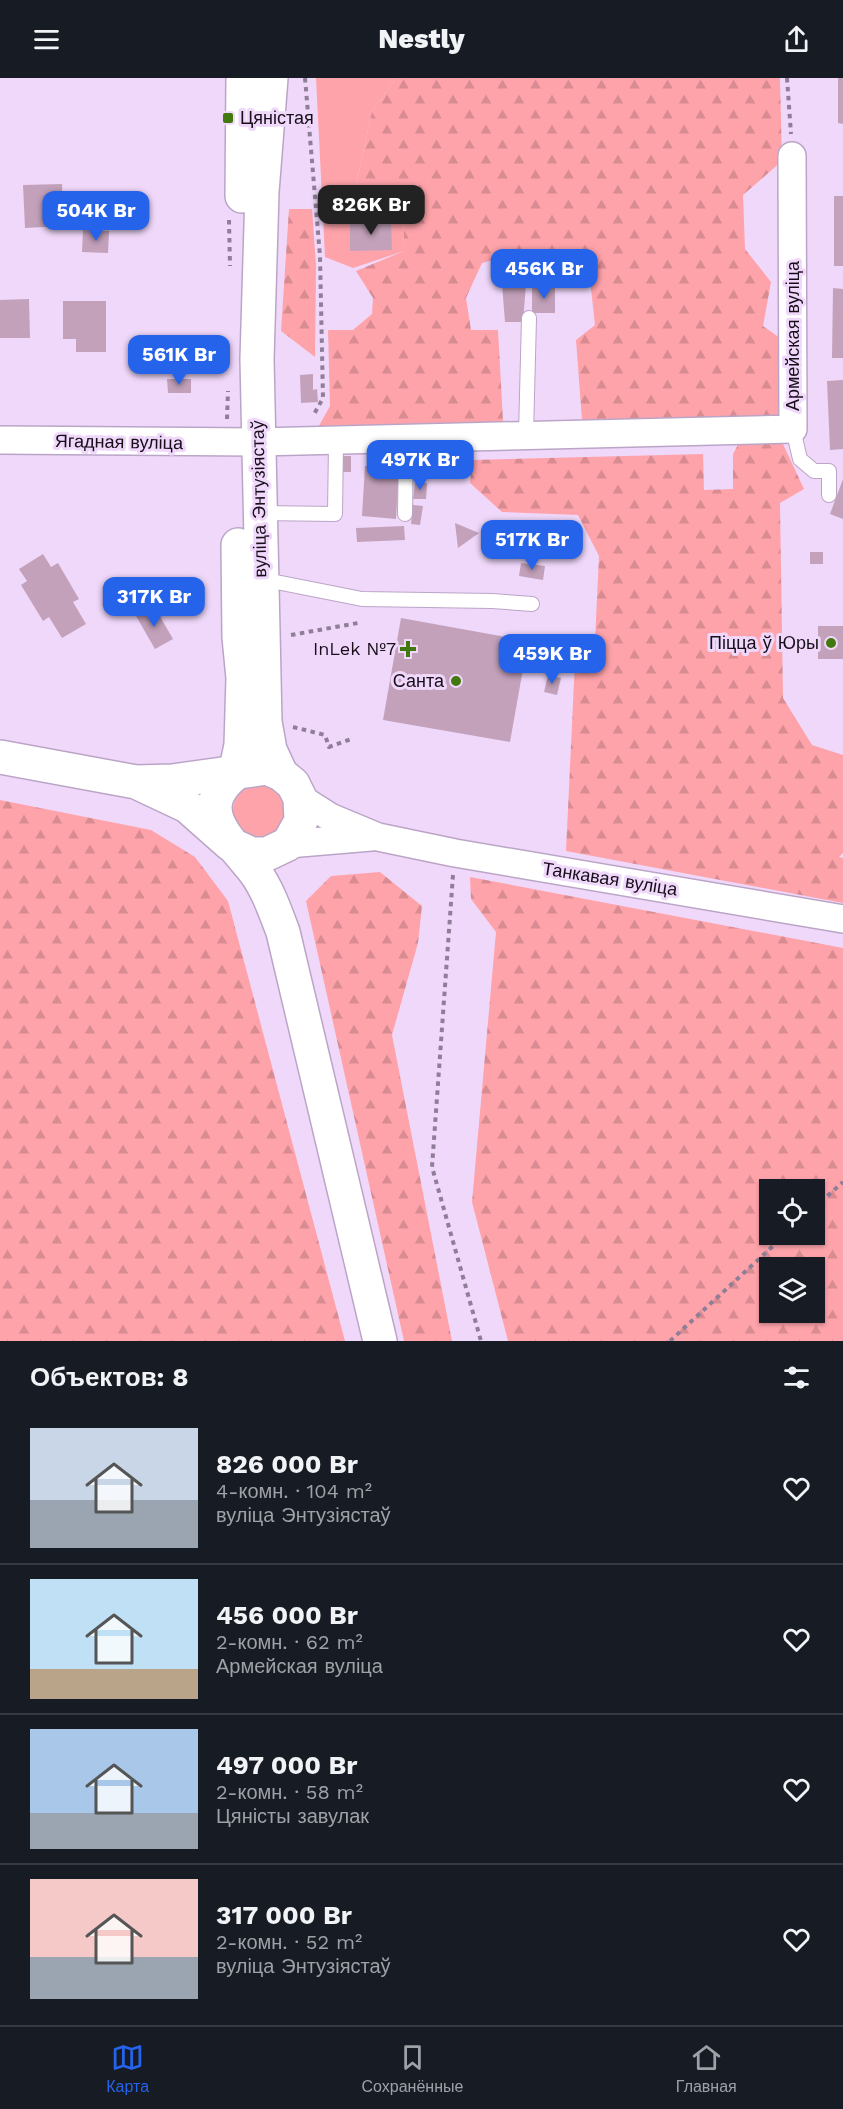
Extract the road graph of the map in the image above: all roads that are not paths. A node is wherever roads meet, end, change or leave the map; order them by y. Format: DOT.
graph roads {
  1 [pos="243,78"];
  2 [pos="271,78"];
  3 [pos="792,156"];
  4 [pos="529,318"];
  5 [pos="793,429"];
  6 [pos="526,434"];
  7 [pos="0,440"];
  8 [pos="241,443"];
  9 [pos="829,495"];
  10 [pos="260,513"];
  11 [pos="405,514"];
  12 [pos="249,578"];
  13 [pos="532,604"];
  14 [pos="238,637"];
  15 [pos="0,757"];
  16 [pos="235,774"];
  17 [pos="186,779"];
  18 [pos="136,782"];
  19 [pos="291,786"];
  20 [pos="378,837"];
  21 [pos="288,843"];
  22 [pos="230,844"];
  23 [pos="843,919"];
  24 [pos="283,932"];
  25 [pos="380,1341"];
  1 -- 8 [label="street, вуліца Энтузіястаў"];
  2 -- 8 [label="street, вуліца Энтузіястаў"];
  3 -- 5 [label="street, Армейская вуліца"];
  4 -- 6 [label="lane"];
  5 -- 6 [label="street, Армейская вуліца"];
  5 -- 9 [label="lane"];
  6 -- 8 [label="street, Армейская вуліца"];
  7 -- 8 [label="street, Ягадная вуліца"];
  8 -- 10 [label="street, вуліца Энтузіястаў"];
  8 -- 12 [label="street, вуліца Энтузіястаў"];
  10 -- 11 [label="lane"];
  10 -- 12 [label="street, вуліца Энтузіястаў"];
  12 -- 13 [label="lane"];
  12 -- 14 [label="street, вуліца Энтузіястаў"];
  12 -- 19 [label="street, вуліца Энтузіястаў"];
  14 -- 16 [label="street, вуліца Энтузіястаў"];
  14 -- 17 [label="street, вуліца Энтузіястаў"];
  15 -- 18 [label="street"];
  16 -- 17 [label="street"];
  16 -- 19 [label="street"];
  16 -- 22 [label="street"];
  17 -- 18 [label="street"];
  18 -- 22 [label="street"];
  19 -- 20 [label="street, Танкавая вуліца"];
  19 -- 21 [label="street"];
  20 -- 21 [label="street, Танкавая вуліца"];
  20 -- 23 [label="street, Танкавая вуліца"];
  21 -- 22 [label="street"];
  21 -- 24 [label="street"];
  22 -- 24 [label="street"];
  24 -- 25 [label="street"];
}
